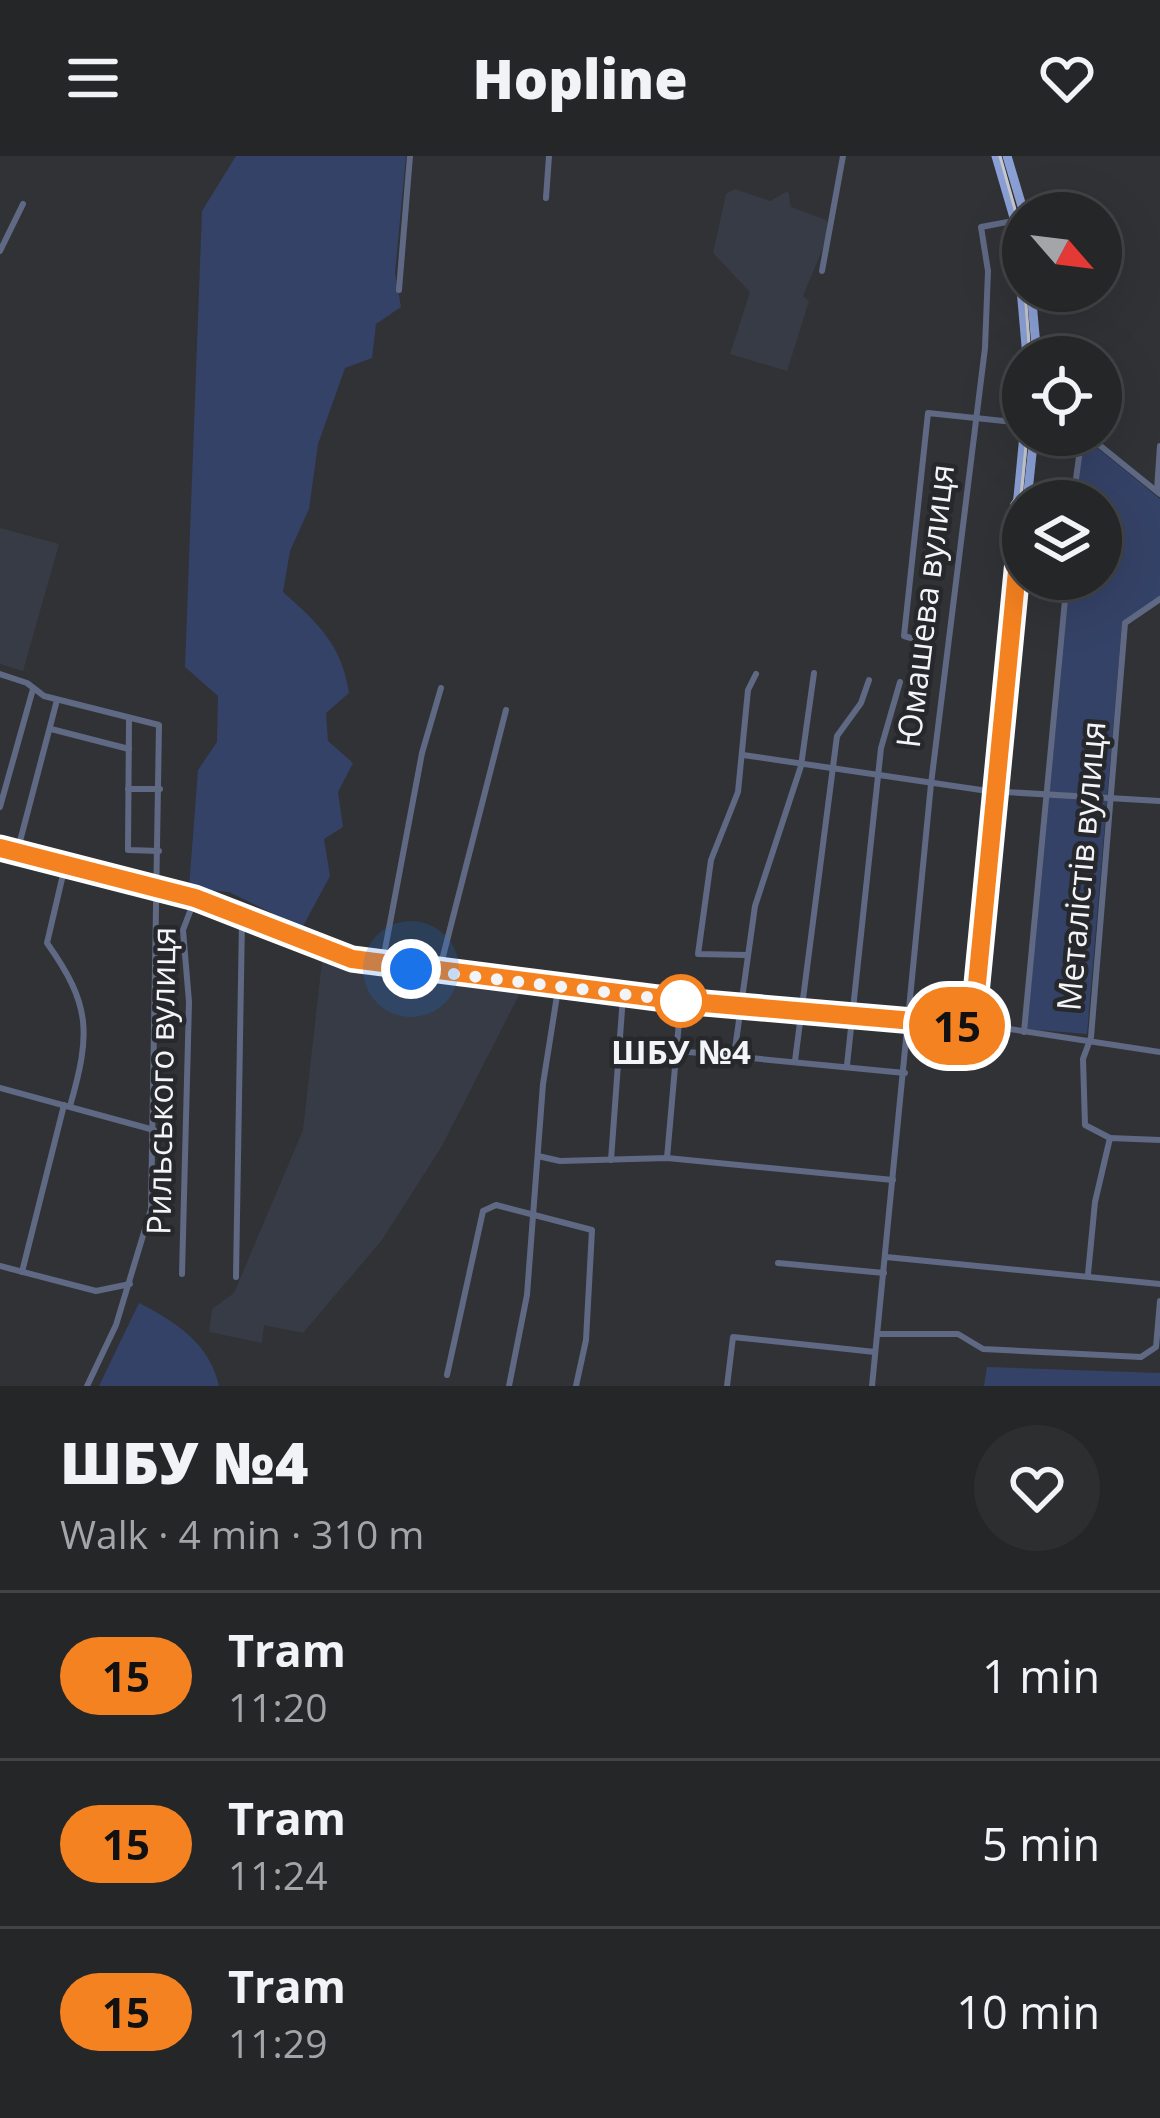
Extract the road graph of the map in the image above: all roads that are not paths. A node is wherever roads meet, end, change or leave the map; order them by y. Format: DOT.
graph roads {
  1 [pos="410,156"];
  2 [pos="549,156"];
  3 [pos="843,156"];
  4 [pos="996,156"];
  5 [pos="1007,156"];
  6 [pos="1010,192"];
  7 [pos="1015,192"];
  8 [pos="546,198"];
  9 [pos="22,204"];
  10 [pos="1002,222"];
  11 [pos="0,251"];
  12 [pos="822,271"];
  13 [pos="399,290"];
  14 [pos="974,418"];
  15 [pos="1002,421"];
  16 [pos="1160,446"];
  17 [pos="1022,456"];
  18 [pos="1112,456"];
  19 [pos="1159,492"];
  20 [pos="1160,599"];
  21 [pos="1016,600"];
  22 [pos="1065,600"];
  23 [pos="0,674"];
  24 [pos="755,674"];
  25 [pos="814,674"];
  26 [pos="869,680"];
  27 [pos="900,682"];
  28 [pos="913,682"];
  29 [pos="33,688"];
  30 [pos="441,688"];
  31 [pos="57,700"];
  32 [pos="506,710"];
  33 [pos="129,719"];
  34 [pos="49,728"];
  35 [pos="129,749"];
  36 [pos="743,755"];
  37 [pos="801,766"];
  38 [pos="832,772"];
  39 [pos="878,777"];
  40 [pos="931,784"];
  41 [pos="160,789"];
  42 [pos="128,790"];
  43 [pos="993,791"];
  44 [pos="1046,793"];
  45 [pos="1109,797"];
  46 [pos="1160,801"];
  47 [pos="0,807"];
  48 [pos="19,845"];
  49 [pos="1,847"];
  50 [pos="159,851"];
  51 [pos="65,866"];
  52 [pos="158,885"];
  53 [pos="195,896"];
  54 [pos="242,916"];
  55 [pos="746,955"];
  56 [pos="383,962"];
  57 [pos="440,969"];
  58 [pos="559,986"];
  59 [pos="623,996"];
  60 [pos="681,1000"];
  61 [pos="741,1005"];
  62 [pos="801,1010"];
  63 [pos="853,1016"];
  64 [pos="966,1020"];
  65 [pos="910,1022"];
  66 [pos="1024,1032"];
  67 [pos="1091,1037"];
  68 [pos="678,1052"];
  69 [pos="1160,1052"];
  70 [pos="734,1056"];
  71 [pos="795,1061"];
  72 [pos="848,1065"];
  73 [pos="905,1073"];
  74 [pos="0,1088"];
  75 [pos="67,1106"];
  76 [pos="154,1130"];
  77 [pos="1110,1138"];
  78 [pos="1160,1140"];
  79 [pos="538,1156"];
  80 [pos="667,1158"];
  81 [pos="610,1160"];
  82 [pos="894,1180"];
  83 [pos="536,1211"];
  84 [pos="886,1257"];
  85 [pos="778,1263"];
  86 [pos="0,1266"];
  87 [pos="22,1272"];
  88 [pos="884,1273"];
  89 [pos="182,1274"];
  90 [pos="1088,1275"];
  91 [pos="236,1277"];
  92 [pos="130,1284"];
  93 [pos="1160,1284"];
  94 [pos="1160,1301"];
  95 [pos="878,1334"];
  96 [pos="875,1352"];
  97 [pos="447,1375"];
  98 [pos="87,1386"];
  99 [pos="509,1386"];
  100 [pos="576,1386"];
  101 [pos="727,1386"];
  102 [pos="872,1386"];
  1 -- 13 [label="street"];
  2 -- 8 [label="street"];
  3 -- 12 [label="street"];
  4 -- 6 [label="main road"];
  5 -- 7 [label="main road"];
  9 -- 11 [label="street"];
  10 -- 14 [label="street, Юмашева вулиця"];
  14 -- 15 [label="street"];
  14 -- 28 [label="street"];
  14 -- 40 [label="street, Юмашева вулиця"];
  16 -- 19 [label="street"];
  17 -- 43 [label="main road"];
  18 -- 19 [label="street"];
  20 -- 45 [label="street, Металістів вулиця"];
  21 -- 43 [label="main road"];
  22 -- 44 [label="street"];
  23 -- 29 [label="street"];
  24 -- 36 [label="street"];
  25 -- 37 [label="street"];
  26 -- 38 [label="street"];
  27 -- 39 [label="street, Юмашева вулиця"];
  29 -- 31 [label="street"];
  29 -- 47 [label="street"];
  30 -- 56 [label="street"];
  31 -- 33 [label="street"];
  31 -- 34 [label="street"];
  32 -- 57 [label="street"];
  33 -- 35 [label="street"];
  33 -- 41 [label="street"];
  34 -- 35 [label="street"];
  34 -- 48 [label="street"];
  35 -- 42 [label="street"];
  36 -- 37 [label="street"];
  36 -- 55 [label="street"];
  37 -- 38 [label="street"];
  37 -- 55 [label="street"];
  38 -- 39 [label="street"];
  38 -- 62 [label="street"];
  39 -- 40 [label="street"];
  39 -- 63 [label="street, Юмашева вулиця"];
  40 -- 43 [label="street"];
  40 -- 65 [label="street, Юмашева вулиця"];
  41 -- 42 [label="street"];
  41 -- 50 [label="street"];
  42 -- 50 [label="street"];
  43 -- 44 [label="street"];
  43 -- 64 [label="main road"];
  44 -- 45 [label="street"];
  44 -- 66 [label="street"];
  45 -- 46 [label="street"];
  45 -- 67 [label="street, Металістів вулиця"];
  48 -- 49 [label="main road"];
  48 -- 52 [label="main road"];
  49 -- 51 [label="main road"];
  50 -- 52 [label="street"];
  51 -- 52 [label="main road"];
  51 -- 75 [label="street"];
  52 -- 53 [label="main road"];
  52 -- 76 [label="street"];
  53 -- 54 [label="main road"];
  53 -- 89 [label="street, Рильського вулиця"];
  54 -- 56 [label="main road"];
  54 -- 91 [label="street"];
  55 -- 61 [label="street"];
  56 -- 57 [label="main road"];
  57 -- 58 [label="main road"];
  58 -- 59 [label="main road"];
  58 -- 60 [label="main road"];
  58 -- 79 [label="street"];
  59 -- 60 [label="main road"];
  59 -- 81 [label="street"];
  60 -- 61 [label="main road"];
  60 -- 68 [label="street"];
  61 -- 62 [label="main road"];
  61 -- 70 [label="street"];
  62 -- 63 [label="main road"];
  62 -- 71 [label="street"];
  63 -- 65 [label="main road"];
  63 -- 72 [label="street, Юмашева вулиця"];
  64 -- 65 [label="main road"];
  64 -- 66 [label="street"];
  65 -- 73 [label="street, Юмашева вулиця"];
  66 -- 67 [label="street"];
  67 -- 69 [label="street"];
  67 -- 77 [label="street, Металістів вулиця"];
  68 -- 70 [label="street"];
  68 -- 80 [label="street"];
  70 -- 71 [label="street"];
  71 -- 72 [label="street"];
  72 -- 73 [label="street"];
  73 -- 82 [label="street, Юмашева вулиця"];
  74 -- 75 [label="street"];
  75 -- 76 [label="street"];
  75 -- 87 [label="street"];
  76 -- 92 [label="street"];
  77 -- 78 [label="street"];
  77 -- 90 [label="street"];
  79 -- 81 [label="street"];
  79 -- 83 [label="street"];
  80 -- 81 [label="street"];
  80 -- 82 [label="street"];
  82 -- 84 [label="street, Юмашева вулиця"];
  83 -- 97 [label="street"];
  83 -- 99 [label="street"];
  83 -- 100 [label="street"];
  84 -- 88 [label="street, Юмашева вулиця"];
  84 -- 90 [label="street"];
  85 -- 88 [label="street"];
  86 -- 87 [label="street"];
  87 -- 92 [label="street"];
  88 -- 95 [label="street, Юмашева вулиця"];
  90 -- 93 [label="street"];
  92 -- 98 [label="street"];
  94 -- 95 [label="street"];
  95 -- 96 [label="street, Юмашева вулиця"];
  96 -- 101 [label="street"];
  96 -- 102 [label="street, Юмашева вулиця"];
}
